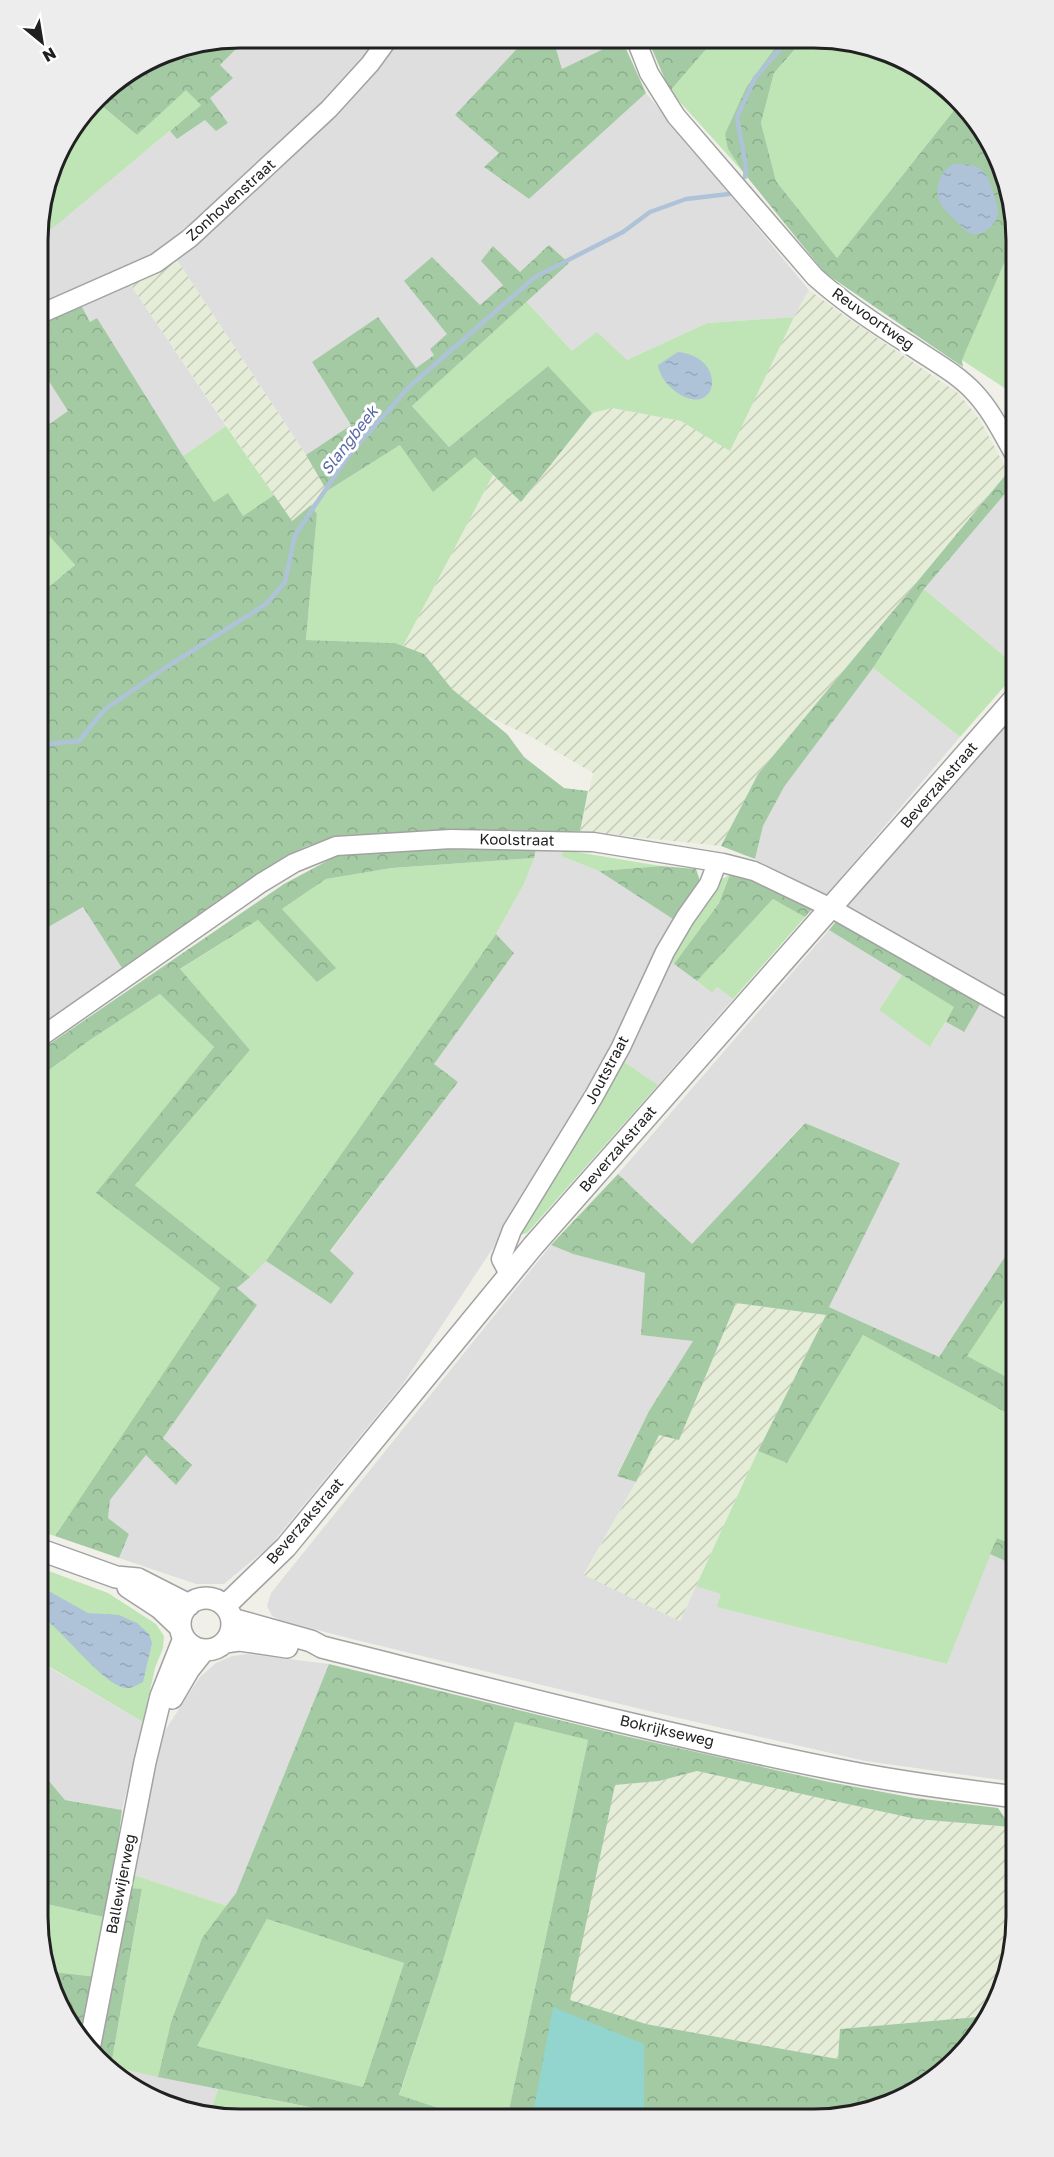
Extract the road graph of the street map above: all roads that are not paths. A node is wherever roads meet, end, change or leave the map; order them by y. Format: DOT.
graph roads {
  1 [pos="382,48"];
  2 [pos="639,48"];
  3 [pos="48,311"];
  4 [pos="1006,440"];
  5 [pos="1006,708"];
  6 [pos="717,863"];
  7 [pos="831,908"];
  8 [pos="1006,1006"];
  9 [pos="48,1032"];
  10 [pos="509,1275"];
  11 [pos="48,1552"];
  12 [pos="116,1576"];
  13 [pos="189,1605"];
  14 [pos="228,1613"];
  15 [pos="182,1633"];
  16 [pos="225,1642"];
  17 [pos="322,1647"];
  18 [pos="204,1650"];
  19 [pos="156,1724"];
  20 [pos="1006,1796"];
  21 [pos="91,2038"];
  1 -- 3 [label="street, Zonhovenstraat"];
  2 -- 4 [label="street, Reuvoortweg"];
  5 -- 7 [label="street, Beverzakstraat"];
  6 -- 7 [label="street, Koolstraat"];
  6 -- 9 [label="street, Koolstraat"];
  6 -- 10 [label="street, Joutstraat"];
  7 -- 8 [label="street, Koolstraat"];
  7 -- 10 [label="street, Beverzakstraat"];
  10 -- 14 [label="street, Beverzakstraat"];
  11 -- 12 [label="street"];
  12 -- 13 [label="street"];
  12 -- 15 [label="street"];
  13 -- 14 [label="street, Bokrijkseweg"];
  13 -- 15 [label="street"];
  14 -- 16 [label="street"];
  14 -- 17 [label="street, Bokrijkseweg"];
  15 -- 18 [label="street"];
  15 -- 19 [label="street, Ballewijerweg"];
  16 -- 17 [label="street, Bokrijkseweg"];
  16 -- 18 [label="street, Bokrijkseweg"];
  17 -- 20 [label="street, Bokrijkseweg"];
  18 -- 19 [label="street, Ballewijerweg"];
  19 -- 21 [label="street, Ballewijerweg"];
}
